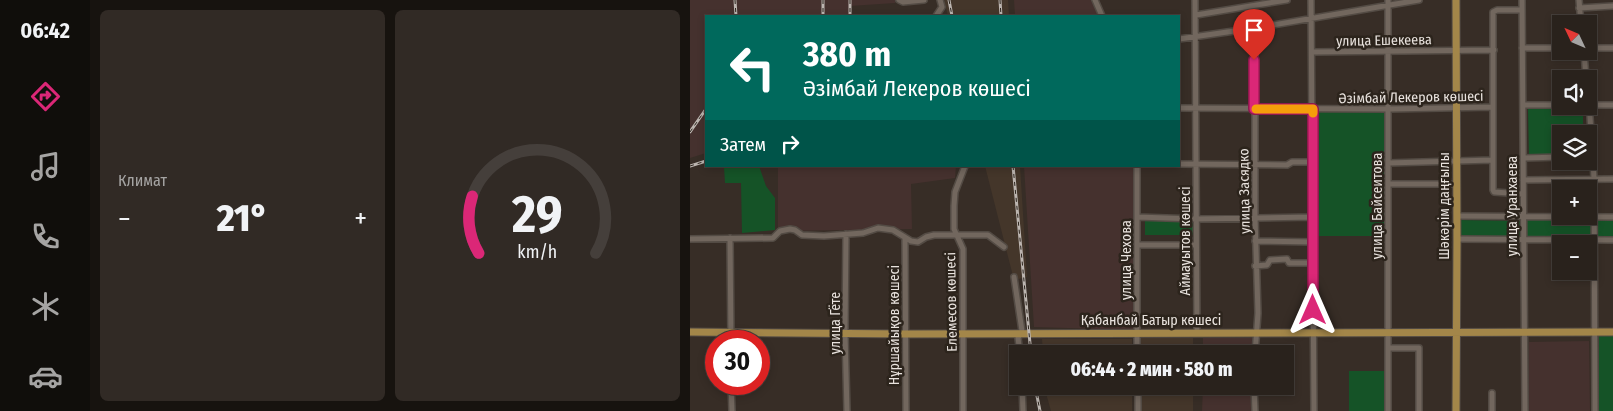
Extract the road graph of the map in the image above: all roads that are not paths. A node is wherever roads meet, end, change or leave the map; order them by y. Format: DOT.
graph roads {
  1 [pos="899,0"];
  2 [pos="922,0"];
  3 [pos="940,0"];
  4 [pos="1095,0"];
  5 [pos="1195,0"];
  6 [pos="1287,0"];
  7 [pos="1311,0"];
  8 [pos="1419,0"];
  9 [pos="1456,0"];
  10 [pos="1522,0"];
  11 [pos="1579,0"];
  12 [pos="1255,3"];
  13 [pos="1388,3"];
  14 [pos="1613,6"];
  15 [pos="1579,8"];
  16 [pos="1522,10"];
  17 [pos="937,15"];
  18 [pos="1102,15"];
  19 [pos="1196,15"];
  20 [pos="1580,15"];
  21 [pos="1312,18"];
  22 [pos="1255,28"];
  23 [pos="1196,37"];
  24 [pos="1180,39"];
  25 [pos="1522,48"];
  26 [pos="1552,48"];
  27 [pos="1598,48"];
  28 [pos="1613,48"];
  29 [pos="1494,50"];
  30 [pos="1456,51"];
  31 [pos="1313,52"];
  32 [pos="1389,52"];
  33 [pos="1597,104"];
  34 [pos="1523,105"];
  35 [pos="1552,105"];
  36 [pos="1613,105"];
  37 [pos="1456,107"];
  38 [pos="1493,107"];
  39 [pos="1180,108"];
  40 [pos="1197,108"];
  41 [pos="1254,109"];
  42 [pos="1313,109"];
  43 [pos="1389,109"];
  44 [pos="1552,157"];
  45 [pos="1524,158"];
  46 [pos="1492,160"];
  47 [pos="1457,161"];
  48 [pos="1312,162"];
  49 [pos="1388,163"];
  50 [pos="1180,164"];
  51 [pos="1197,164"];
  52 [pos="1254,164"];
  53 [pos="965,167"];
  54 [pos="1137,167"];
  55 [pos="1593,170"];
  56 [pos="1594,178"];
  57 [pos="1613,179"];
  58 [pos="1523,180"];
  59 [pos="1388,184"];
  60 [pos="1457,184"];
  61 [pos="1523,194"];
  62 [pos="1457,216"];
  63 [pos="1524,216"];
  64 [pos="1552,216"];
  65 [pos="1597,216"];
  66 [pos="1137,217"];
  67 [pos="1255,217"];
  68 [pos="1313,217"];
  69 [pos="1613,217"];
  70 [pos="1196,219"];
  71 [pos="846,234"];
  72 [pos="956,235"];
  73 [pos="730,238"];
  74 [pos="905,238"];
  75 [pos="690,239"];
  76 [pos="1458,239"];
  77 [pos="1524,240"];
  78 [pos="1552,240"];
  79 [pos="1597,240"];
  80 [pos="1613,240"];
  81 [pos="1255,241"];
  82 [pos="1313,242"];
  83 [pos="1138,245"];
  84 [pos="1196,245"];
  85 [pos="1004,247"];
  86 [pos="1313,263"];
  87 [pos="1255,266"];
  88 [pos="1014,277"];
  89 [pos="1594,280"];
  90 [pos="731,330"];
  91 [pos="690,332"];
  92 [pos="705,332"];
  93 [pos="770,332"];
  94 [pos="1197,332"];
  95 [pos="1256,332"];
  96 [pos="1313,332"];
  97 [pos="1389,332"];
  98 [pos="1524,332"];
  99 [pos="1595,332"];
  100 [pos="1613,332"];
  101 [pos="845,333"];
  102 [pos="1021,333"];
  103 [pos="1137,333"];
  104 [pos="1456,333"];
  105 [pos="906,334"];
  106 [pos="963,334"];
  107 [pos="1019,345"];
  108 [pos="1137,345"];
  109 [pos="1255,345"];
  110 [pos="1389,348"];
  111 [pos="1492,393"];
  112 [pos="731,395"];
  113 [pos="1022,395"];
  114 [pos="1138,395"];
  115 [pos="1254,395"];
  116 [pos="732,411"];
  117 [pos="847,411"];
  118 [pos="906,411"];
  119 [pos="963,411"];
  120 [pos="1023,411"];
  121 [pos="1138,411"];
  122 [pos="1255,411"];
  123 [pos="1314,411"];
  124 [pos="1388,411"];
  125 [pos="1419,411"];
  126 [pos="1456,411"];
  127 [pos="1492,411"];
  128 [pos="1526,411"];
  129 [pos="1595,411"];
  1 -- 2 [label="street"];
  3 -- 17 [label="street"];
  4 -- 18 [label="street"];
  5 -- 19 [label="street, Аймауытов көшесі"];
  6 -- 12 [label="street"];
  7 -- 21 [label="street"];
  8 -- 13 [label="street"];
  9 -- 30 [label="main road, Шәкәрім даңғылы"];
  10 -- 16 [label="street, улица Уранхаева"];
  11 -- 15 [label="street"];
  12 -- 19 [label="street"];
  13 -- 21 [label="street"];
  13 -- 32 [label="street, улица Байсеитова"];
  14 -- 15 [label="street"];
  15 -- 20 [label="street"];
  16 -- 25 [label="street, улица Уранхаева"];
  16 -- 29 [label="street"];
  19 -- 23 [label="street, Аймауытов көшесі"];
  21 -- 22 [label="street"];
  21 -- 31 [label="street"];
  22 -- 23 [label="street"];
  22 -- 41 [label="street, улица Засядко"];
  23 -- 24 [label="street"];
  23 -- 40 [label="street, Аймауытов көшесі"];
  25 -- 26 [label="street"];
  25 -- 34 [label="street, улица Уранхаева"];
  27 -- 28 [label="street"];
  29 -- 30 [label="street, улица Ешекеева"];
  29 -- 38 [label="street"];
  30 -- 32 [label="street, улица Ешекеева"];
  30 -- 37 [label="main road, Шәкәрім даңғылы"];
  31 -- 32 [label="street, улица Ешекеева"];
  31 -- 42 [label="street"];
  32 -- 43 [label="street, улица Байсеитова"];
  33 -- 36 [label="street"];
  34 -- 35 [label="street"];
  34 -- 45 [label="street, улица Уранхаева"];
  37 -- 38 [label="street, Әзімбай Лекеров көшесі"];
  37 -- 43 [label="street, Әзімбай Лекеров көшесі"];
  37 -- 47 [label="main road, Шәкәрім даңғылы"];
  38 -- 46 [label="street"];
  39 -- 40 [label="street, Әзімбай Лекеров көшесі"];
  40 -- 41 [label="street, Әзімбай Лекеров көшесі"];
  40 -- 51 [label="street, Аймауытов көшесі"];
  41 -- 42 [label="street, Әзімбай Лекеров көшесі"];
  41 -- 52 [label="street, улица Засядко"];
  42 -- 43 [label="street, Әзімбай Лекеров көшесі"];
  42 -- 48 [label="street"];
  43 -- 49 [label="street, улица Байсеитова"];
  44 -- 45 [label="street"];
  45 -- 58 [label="street, улица Уранхаева"];
  46 -- 47 [label="street"];
  46 -- 61 [label="street"];
  47 -- 49 [label="street"];
  47 -- 60 [label="main road, Шәкәрім даңғылы"];
  48 -- 52 [label="street"];
  48 -- 68 [label="street"];
  49 -- 59 [label="street, улица Байсеитова"];
  50 -- 51 [label="street"];
  51 -- 52 [label="street"];
  51 -- 70 [label="street, Аймауытов көшесі"];
  52 -- 67 [label="street, улица Засядко"];
  53 -- 72 [label="street, Елемесов көшесі"];
  54 -- 66 [label="street, улица Чехова"];
  55 -- 56 [label="street"];
  56 -- 57 [label="street"];
  56 -- 58 [label="street"];
  58 -- 61 [label="street, улица Уранхаева"];
  59 -- 60 [label="street"];
  59 -- 97 [label="street, улица Байсеитова"];
  60 -- 62 [label="main road, Шәкәрім даңғылы"];
  61 -- 63 [label="street, улица Уранхаева"];
  62 -- 63 [label="street"];
  62 -- 76 [label="main road, Шәкәрім даңғылы"];
  63 -- 64 [label="street"];
  63 -- 77 [label="street, улица Уранхаева"];
  65 -- 69 [label="street"];
  66 -- 70 [label="street"];
  66 -- 83 [label="street, улица Чехова"];
  67 -- 68 [label="street"];
  67 -- 70 [label="street"];
  67 -- 81 [label="street, улица Засядко"];
  68 -- 82 [label="street"];
  70 -- 84 [label="street, Аймауытов көшесі"];
  71 -- 73 [label="street"];
  71 -- 74 [label="street"];
  71 -- 101 [label="street, улица Гёте"];
  72 -- 74 [label="street"];
  72 -- 85 [label="street"];
  72 -- 106 [label="street, Елемесов көшесі"];
  73 -- 75 [label="street"];
  73 -- 90 [label="street"];
  74 -- 105 [label="street, Нұршайықов көшесі"];
  76 -- 77 [label="street"];
  76 -- 104 [label="main road, Шәкәрім даңғылы"];
  77 -- 78 [label="street"];
  77 -- 98 [label="street, улица Уранхаева"];
  79 -- 80 [label="street"];
  81 -- 82 [label="street"];
  81 -- 87 [label="street, улица Засядко"];
  82 -- 86 [label="street"];
  83 -- 84 [label="street"];
  83 -- 103 [label="street, улица Чехова"];
  84 -- 94 [label="street, Аймауытов көшесі"];
  86 -- 87 [label="street"];
  86 -- 96 [label="street"];
  87 -- 95 [label="street, улица Засядко"];
  88 -- 102 [label="street"];
  89 -- 99 [label="street"];
  91 -- 92 [label="main road, Қабанбай Батыр көшесі"];
  93 -- 101 [label="main road, Қабанбай Батыр көшесі"];
  94 -- 95 [label="main road, Қабанбай Батыр көшесі"];
  94 -- 103 [label="main road, Қабанбай Батыр көшесі"];
  95 -- 96 [label="main road, Қабанбай Батыр көшесі"];
  95 -- 109 [label="street, улица Засядко"];
  96 -- 97 [label="main road, Қабанбай Батыр көшесі"];
  96 -- 123 [label="street"];
  97 -- 104 [label="main road, Қабанбай Батыр көшесі"];
  97 -- 110 [label="street, улица Байсеитова"];
  98 -- 99 [label="main road, Қабанбай Батыр көшесі"];
  98 -- 104 [label="main road, Қабанбай Батыр көшесі"];
  98 -- 128 [label="street, улица Уранхаева"];
  99 -- 100 [label="main road, Қабанбай Батыр көшесі"];
  99 -- 129 [label="street"];
  101 -- 105 [label="main road, Қабанбай Батыр көшесі"];
  101 -- 117 [label="street, улица Гёте"];
  102 -- 103 [label="main road, Қабанбай Батыр көшесі"];
  102 -- 106 [label="main road, Қабанбай Батыр көшесі"];
  102 -- 107 [label="street"];
  103 -- 108 [label="street, улица Чехова"];
  104 -- 126 [label="main road, Шәкәрім даңғылы"];
  105 -- 106 [label="main road, Қабанбай Батыр көшесі"];
  105 -- 118 [label="street, Нұршайықов көшесі"];
  106 -- 119 [label="street, Елемесов көшесі"];
  110 -- 124 [label="street, улица Байсеитова"];
  110 -- 125 [label="street"];
  111 -- 127 [label="street"];
  112 -- 116 [label="street"];
  113 -- 120 [label="street"];
  114 -- 121 [label="street"];
  115 -- 122 [label="street"];
}
